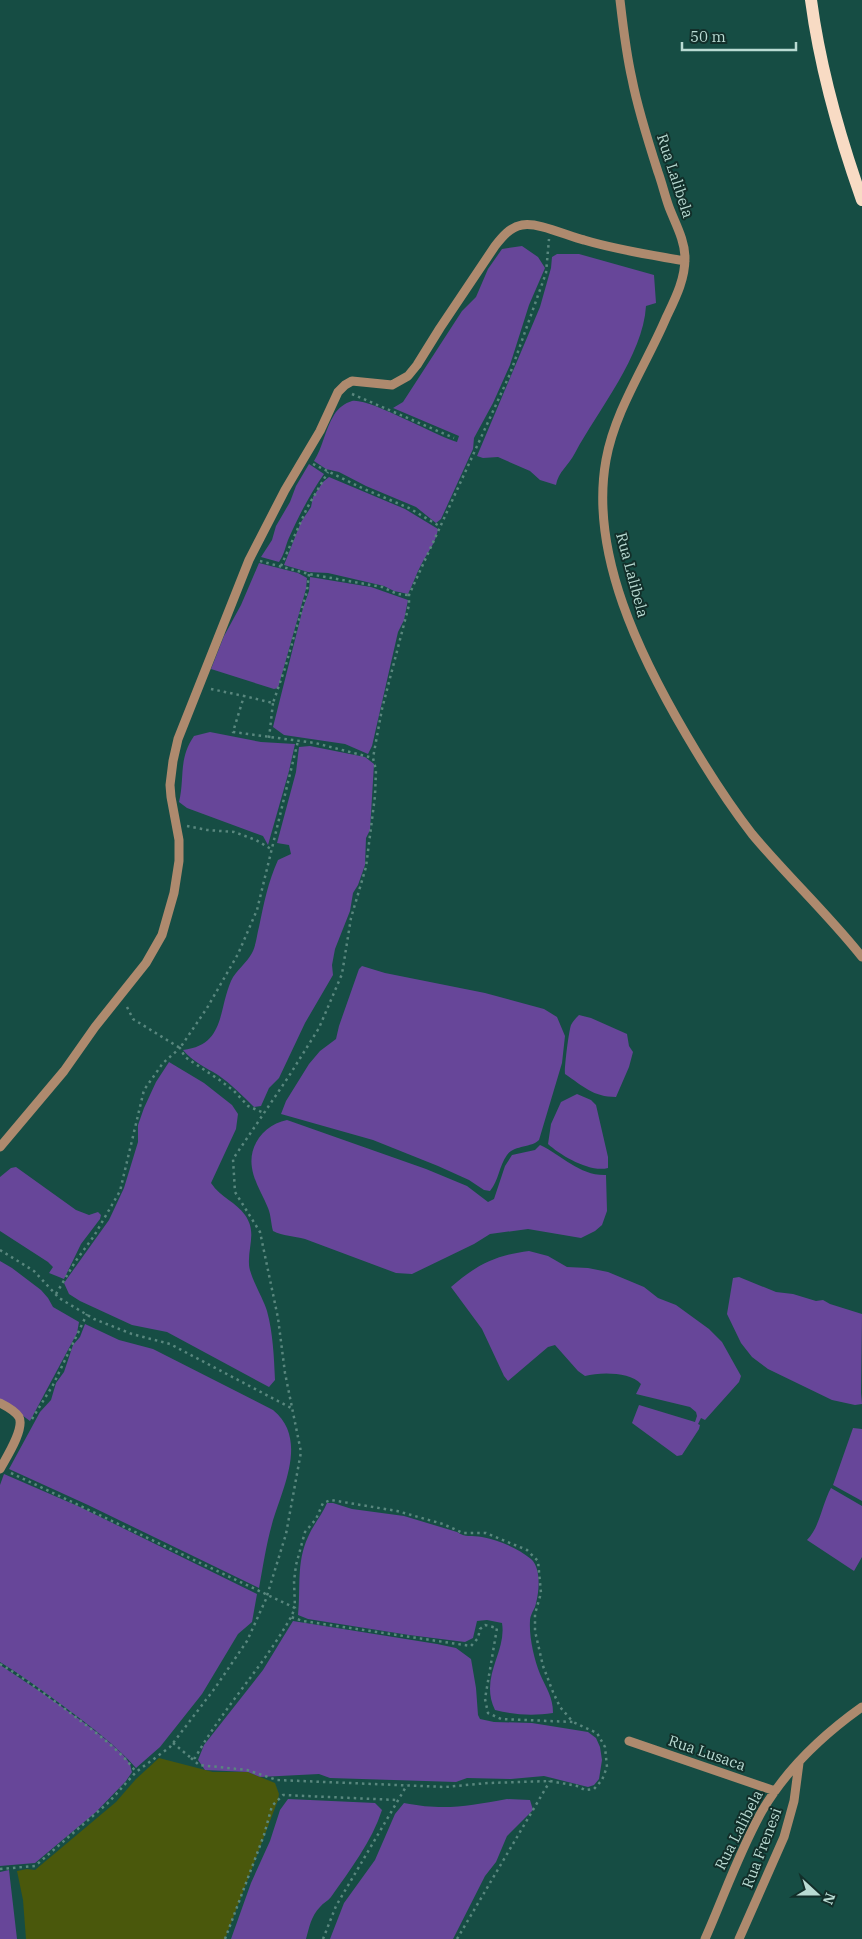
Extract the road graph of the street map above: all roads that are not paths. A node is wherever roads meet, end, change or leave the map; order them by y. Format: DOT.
graph roads {
  1 [pos="620,0"];
  2 [pos="811,0"];
  3 [pos="862,200"];
  4 [pos="685,261"];
  5 [pos="862,957"];
  6 [pos="0,1147"];
  7 [pos="0,1403"];
  8 [pos="0,1469"];
  9 [pos="862,1707"];
  10 [pos="629,1741"];
  11 [pos="798,1763"];
  12 [pos="775,1791"];
  13 [pos="705,1939"];
  14 [pos="739,1939"];
  1 -- 4 [label="street, Rua Lalibela"];
  2 -- 3 [label="main road"];
  4 -- 5 [label="street, Rua Lalibela"];
  4 -- 6 [label="street"];
  7 -- 8 [label="street"];
  9 -- 11 [label="street, Rua Lalibela"];
  10 -- 12 [label="street, Rua Lusaca"];
  11 -- 12 [label="street, Rua Lalibela"];
  11 -- 14 [label="street, Rua Frenesi"];
  12 -- 13 [label="street, Rua Lalibela"];
}
